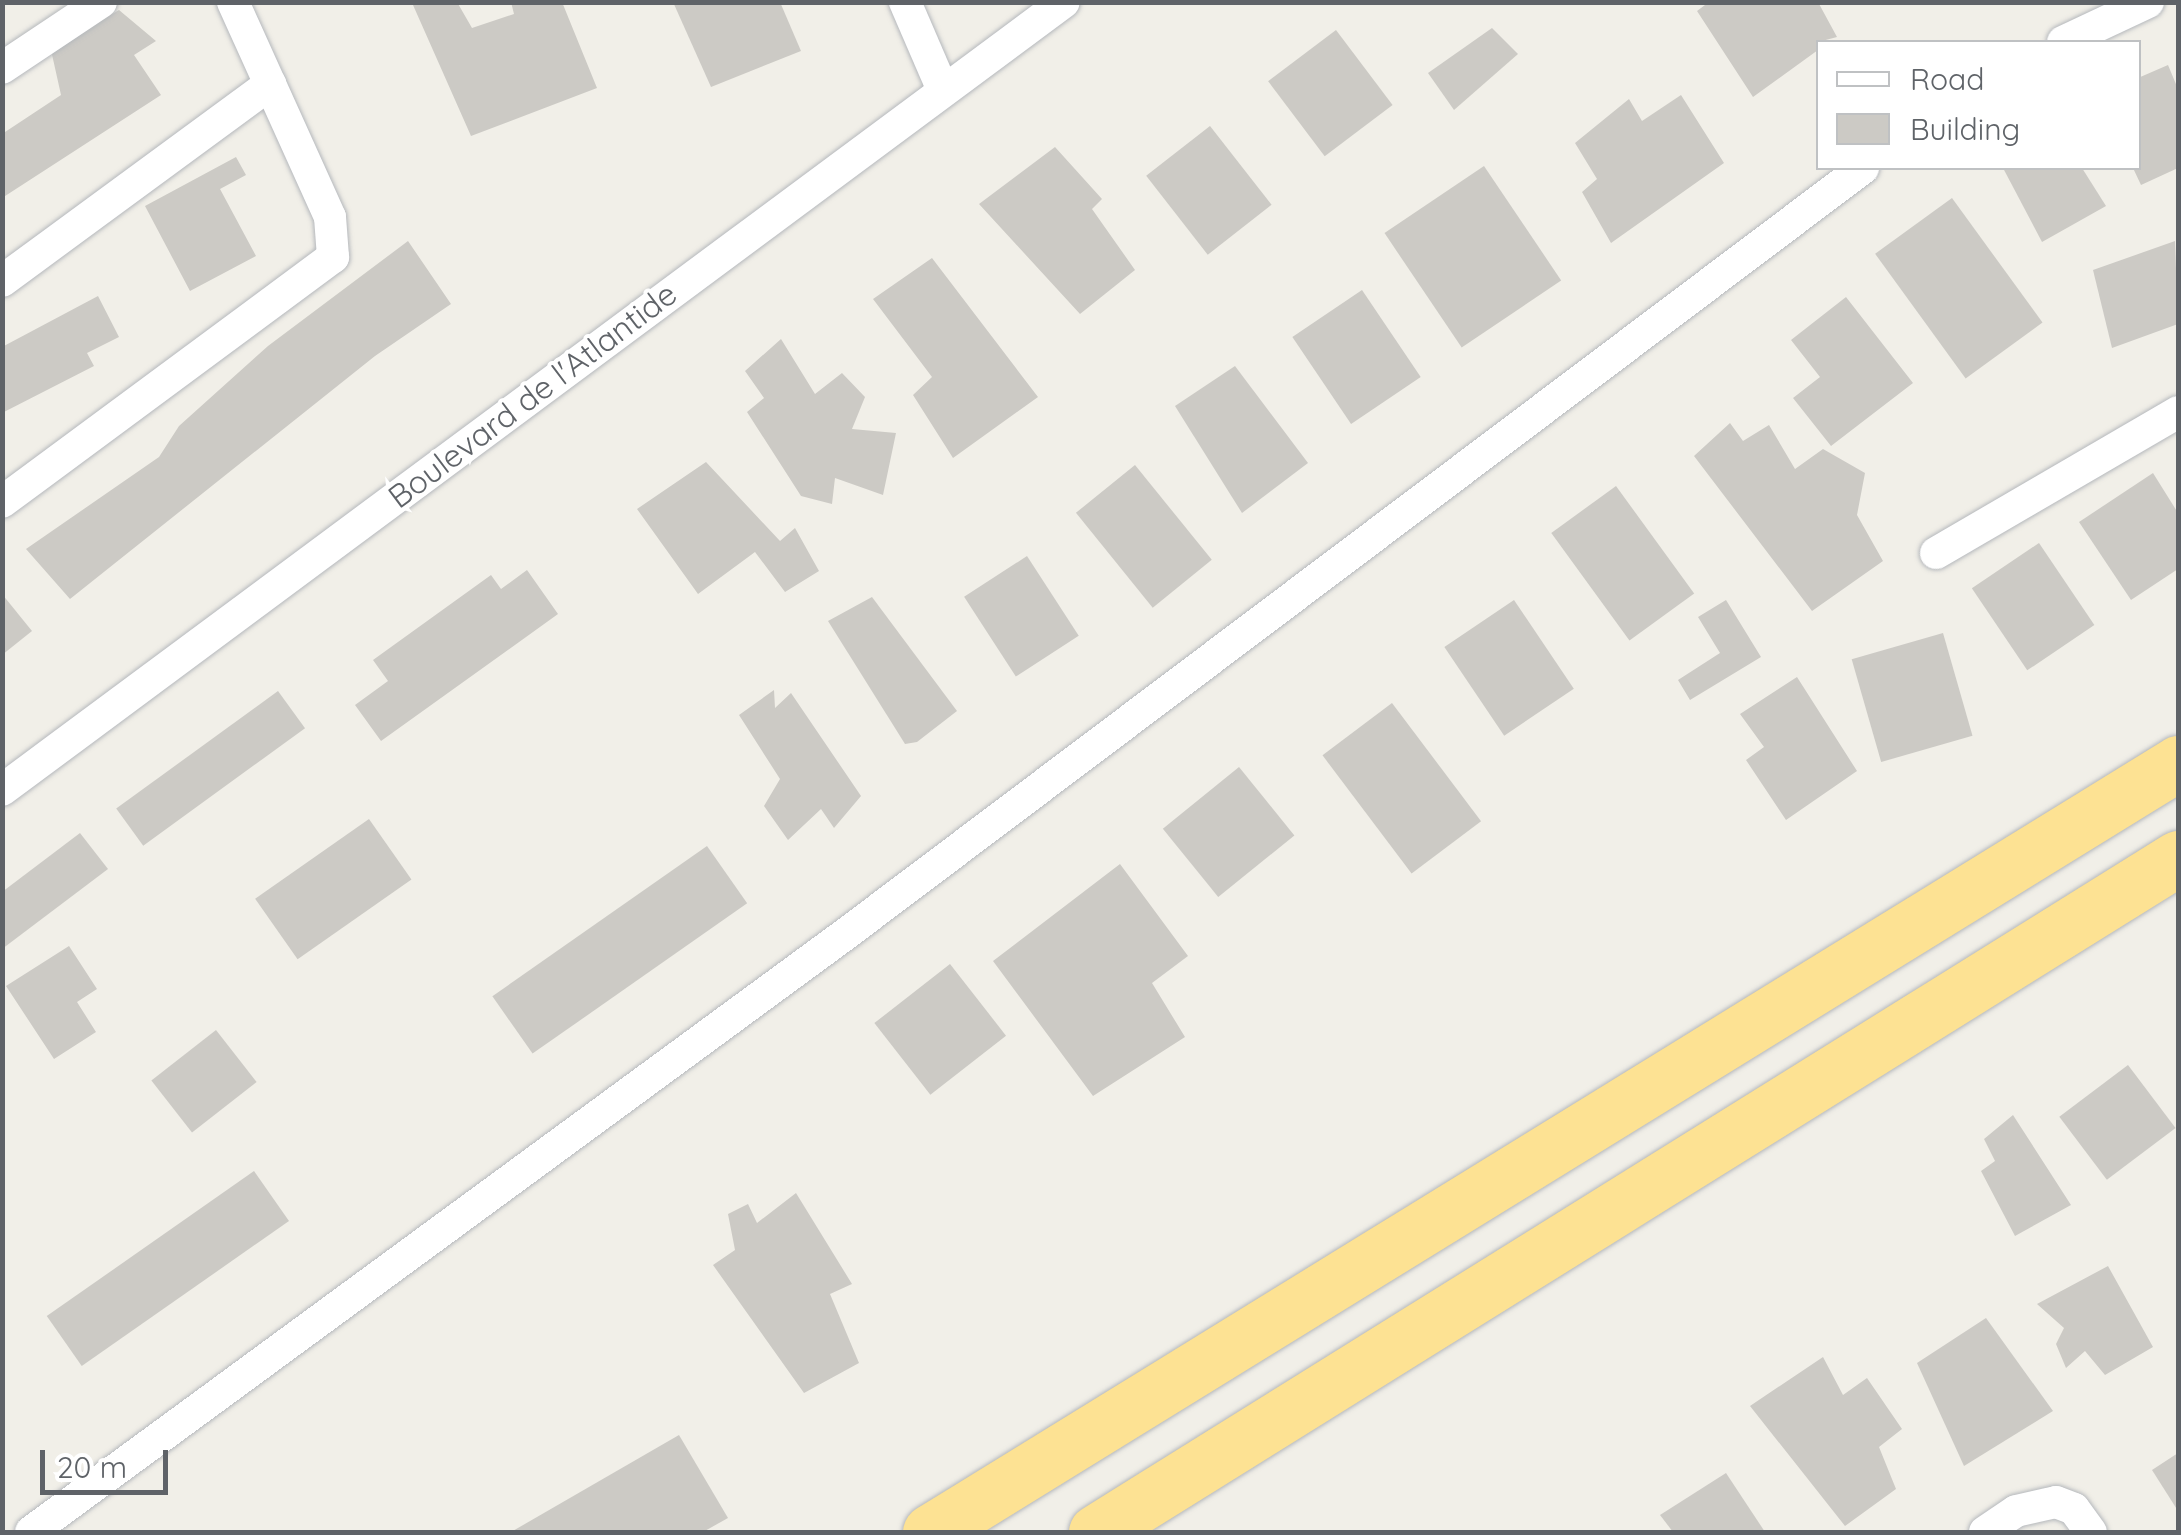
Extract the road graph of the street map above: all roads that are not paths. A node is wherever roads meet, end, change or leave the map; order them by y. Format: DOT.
graph roads {
  1 [pos="101,2"];
  2 [pos="233,2"];
  3 [pos="904,2"];
  4 [pos="1064,2"];
  5 [pos="2148,2"];
  6 [pos="2068,40"];
  7 [pos="2,68"];
  8 [pos="270,84"];
  9 [pos="942,88"];
  10 [pos="1860,170"];
  11 [pos="2,281"];
  12 [pos="2178,412"];
  13 [pos="2,502"];
  14 [pos="1936,554"];
  15 [pos="2178,763"];
  16 [pos="2,790"];
  17 [pos="2178,858"];
  18 [pos="31,1532"];
  19 [pos="930,1532"];
  20 [pos="1096,1532"];
  21 [pos="1986,1532"];
  22 [pos="2090,1532"];
  1 -- 7 [label="street"];
  2 -- 8 [label="street"];
  3 -- 9 [label="street"];
  4 -- 9 [label="street, Boulevard de l'Atlantide"];
  5 -- 6 [label="street"];
  8 -- 11 [label="street"];
  8 -- 13 [label="street"];
  9 -- 16 [label="street, Boulevard de l'Atlantide"];
  10 -- 18 [label="street"];
  12 -- 14 [label="street"];
  15 -- 19 [label="highway"];
  17 -- 20 [label="highway"];
  21 -- 22 [label="street"];
}
